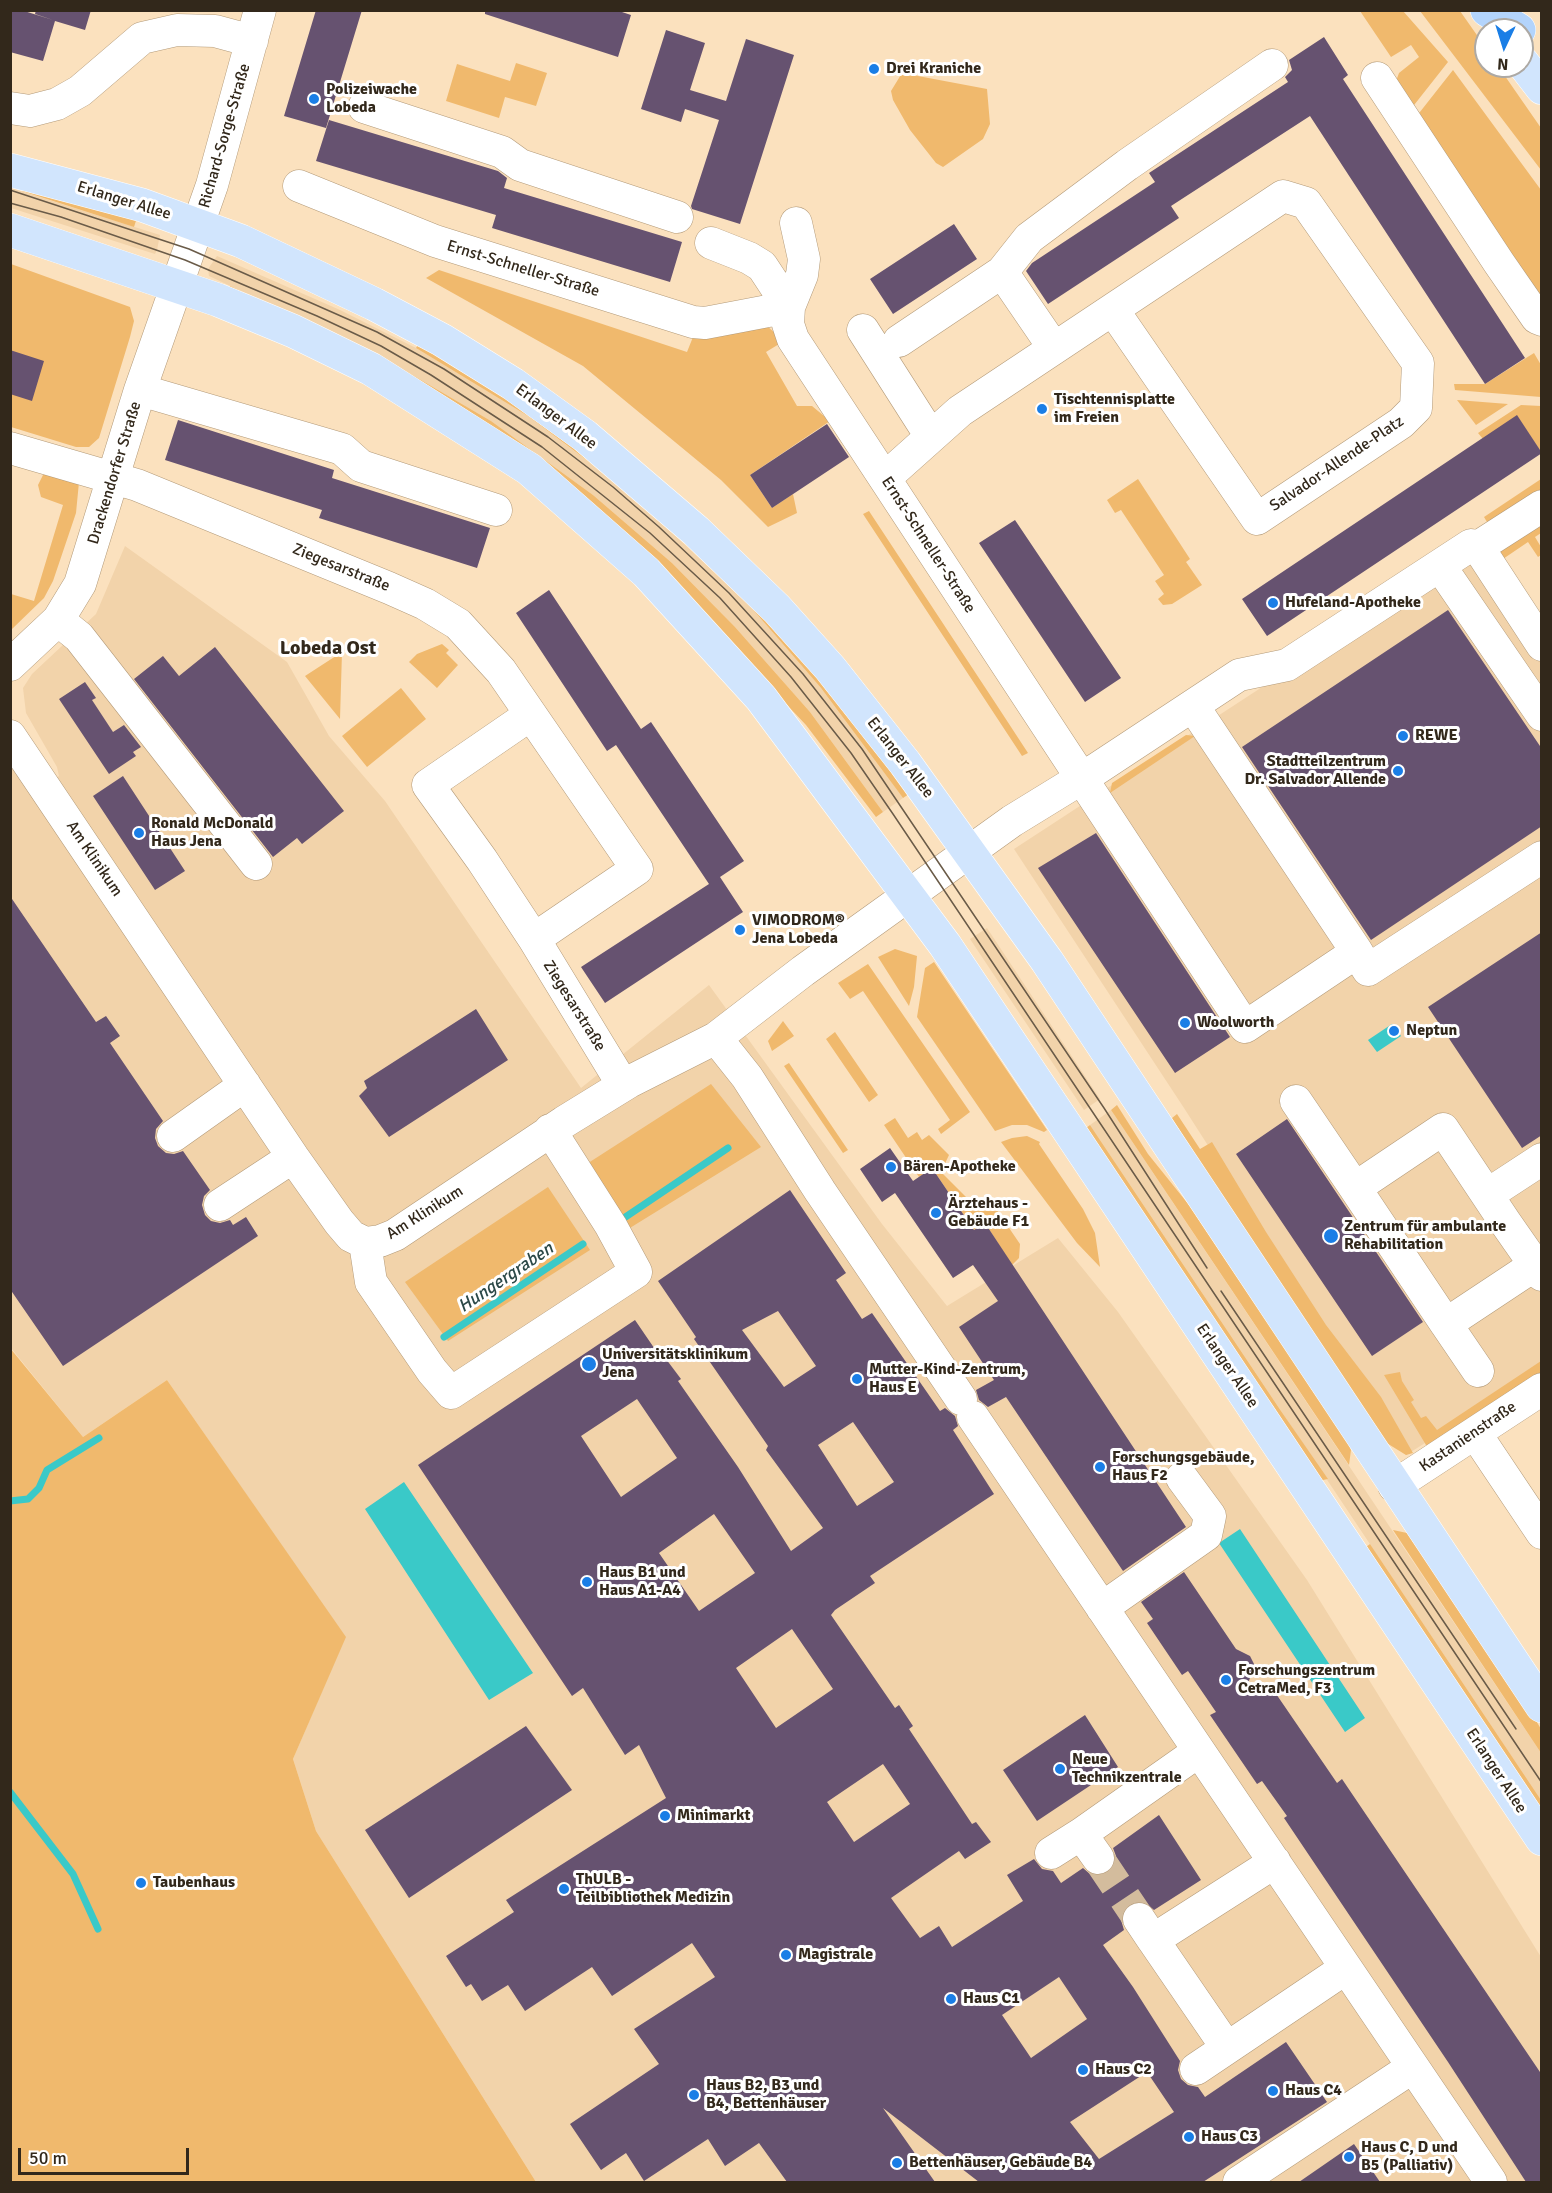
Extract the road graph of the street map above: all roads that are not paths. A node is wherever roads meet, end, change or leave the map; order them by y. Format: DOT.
graph roads {
  1 [pos="260,10"];
  2 [pos="1486,10"];
  3 [pos="1499,18"];
  4 [pos="252,41"];
  5 [pos="1272,65"];
  6 [pos="1377,78"];
  7 [pos="364,107"];
  8 [pos="10,108"];
  9 [pos="10,170"];
  10 [pos="298,186"];
  11 [pos="677,217"];
  12 [pos="796,223"];
  13 [pos="198,225"];
  14 [pos="10,230"];
  15 [pos="711,243"];
  16 [pos="180,272"];
  17 [pos="1002,272"];
  18 [pos="789,307"];
  19 [pos="1113,310"];
  20 [pos="1542,320"];
  21 [pos="863,330"];
  22 [pos="899,341"];
  23 [pos="1054,348"];
  24 [pos="140,390"];
  25 [pos="930,435"];
  26 [pos="10,448"];
  27 [pos="112,477"];
  28 [pos="885,478"];
  29 [pos="1542,506"];
  30 [pos="496,510"];
  31 [pos="1478,547"];
  32 [pos="1440,566"];
  33 [pos="58,620"];
  34 [pos="1542,645"];
  35 [pos="10,665"];
  36 [pos="1192,706"];
  37 [pos="530,715"];
  38 [pos="1542,715"];
  39 [pos="10,736"];
  40 [pos="1082,777"];
  41 [pos="970,852"];
  42 [pos="1542,857"];
  43 [pos="256,864"];
  44 [pos="908,895"];
  45 [pos="534,939"];
  46 [pos="1357,952"];
  47 [pos="716,1038"];
  48 [pos="615,1072"];
  49 [pos="245,1085"];
  50 [pos="1296,1101"];
  51 [pos="550,1130"];
  52 [pos="173,1136"];
  53 [pos="292,1157"];
  54 [pos="1539,1167"];
  55 [pos="1355,1188"];
  56 [pos="1487,1195"];
  57 [pos="220,1205"];
  58 [pos="365,1243"];
  59 [pos="1538,1270"];
  60 [pos="1446,1324"];
  61 [pos="1478,1371"];
  62 [pos="1542,1389"];
  63 [pos="1475,1433"];
  64 [pos="1182,1478"];
  65 [pos="1394,1486"];
  66 [pos="1542,1533"];
  67 [pos="1102,1608"];
  68 [pos="1542,1706"];
  69 [pos="1199,1751"];
  70 [pos="1542,1839"];
  71 [pos="1051,1853"];
  72 [pos="1275,1862"];
  73 [pos="1346,1968"];
  74 [pos="1227,2048"];
  75 [pos="1413,2067"];
  76 [pos="1196,2069"];
  77 [pos="1239,2182"];
  78 [pos="1491,2182"];
  1 -- 4 [label="street, Richard-Sorge-Straße"];
  2 -- 3 [label="highway"];
  4 -- 8 [label="street"];
  4 -- 13 [label="street, Richard-Sorge-Straße"];
  5 -- 17 [label="street"];
  6 -- 20 [label="street"];
  7 -- 11 [label="street"];
  9 -- 13 [label="main road, Erlanger Allee"];
  10 -- 18 [label="street, Ernst-Schneller-Straße"];
  12 -- 18 [label="street, Ernst-Schneller-Straße"];
  13 -- 16 [label="street, Richard-Sorge-Straße"];
  13 -- 41 [label="main road, Erlanger Allee"];
  14 -- 16 [label="main road, Erlanger Allee"];
  15 -- 18 [label="street"];
  16 -- 24 [label="street, Drackendorfer Straße"];
  16 -- 44 [label="main road, Erlanger Allee"];
  17 -- 22 [label="street"];
  17 -- 23 [label="street"];
  18 -- 28 [label="street, Ernst-Schneller-Straße"];
  19 -- 19 [label="street, Salvador-Allende-Platz"];
  19 -- 23 [label="street, Salvador-Allende-Platz"];
  21 -- 25 [label="street"];
  23 -- 25 [label="street, Salvador-Allende-Platz"];
  24 -- 27 [label="street, Drackendorfer Straße"];
  24 -- 30 [label="street"];
  25 -- 28 [label="street, Salvador-Allende-Platz"];
  26 -- 27 [label="street, Ziegesarstraße"];
  27 -- 33 [label="street, Drackendorfer Straße"];
  27 -- 37 [label="street, Ziegesarstraße"];
  28 -- 40 [label="street, Ernst-Schneller-Straße"];
  29 -- 31 [label="street"];
  31 -- 32 [label="street"];
  31 -- 34 [label="street"];
  32 -- 36 [label="street"];
  32 -- 38 [label="street"];
  33 -- 35 [label="street, Drackendorfer Straße"];
  33 -- 43 [label="street"];
  36 -- 40 [label="street"];
  36 -- 46 [label="street"];
  37 -- 45 [label="street, Ziegesarstraße"];
  37 -- 45 [label="street, Ziegesarstraße"];
  39 -- 49 [label="street, Am Klinikum"];
  40 -- 41 [label="street"];
  40 -- 46 [label="street, Ernst-Schneller-Straße"];
  41 -- 44 [label="street"];
  41 -- 65 [label="main road, Erlanger Allee"];
  42 -- 46 [label="street"];
  44 -- 47 [label="street, Am Klinikum"];
  44 -- 70 [label="main road, Erlanger Allee"];
  45 -- 48 [label="street, Ziegesarstraße"];
  47 -- 51 [label="street, Am Klinikum"];
  47 -- 67 [label="street"];
  49 -- 52 [label="street"];
  49 -- 53 [label="street, Am Klinikum"];
  50 -- 55 [label="street"];
  51 -- 58 [label="street, Am Klinikum"];
  51 -- 58 [label="street"];
  53 -- 57 [label="street"];
  53 -- 58 [label="street, Am Klinikum"];
  54 -- 56 [label="street"];
  55 -- 56 [label="street"];
  55 -- 60 [label="street"];
  56 -- 59 [label="street"];
  59 -- 60 [label="street"];
  60 -- 61 [label="street"];
  62 -- 63 [label="street, Kastanienstraße"];
  63 -- 65 [label="street, Kastanienstraße"];
  63 -- 66 [label="street"];
  64 -- 67 [label="street"];
  65 -- 68 [label="main road, Erlanger Allee"];
  67 -- 69 [label="street"];
  69 -- 71 [label="street"];
  69 -- 72 [label="street"];
  72 -- 73 [label="street"];
  72 -- 74 [label="street"];
  73 -- 74 [label="street"];
  73 -- 75 [label="street"];
  74 -- 76 [label="street"];
  75 -- 77 [label="street"];
  75 -- 78 [label="street"];
}
